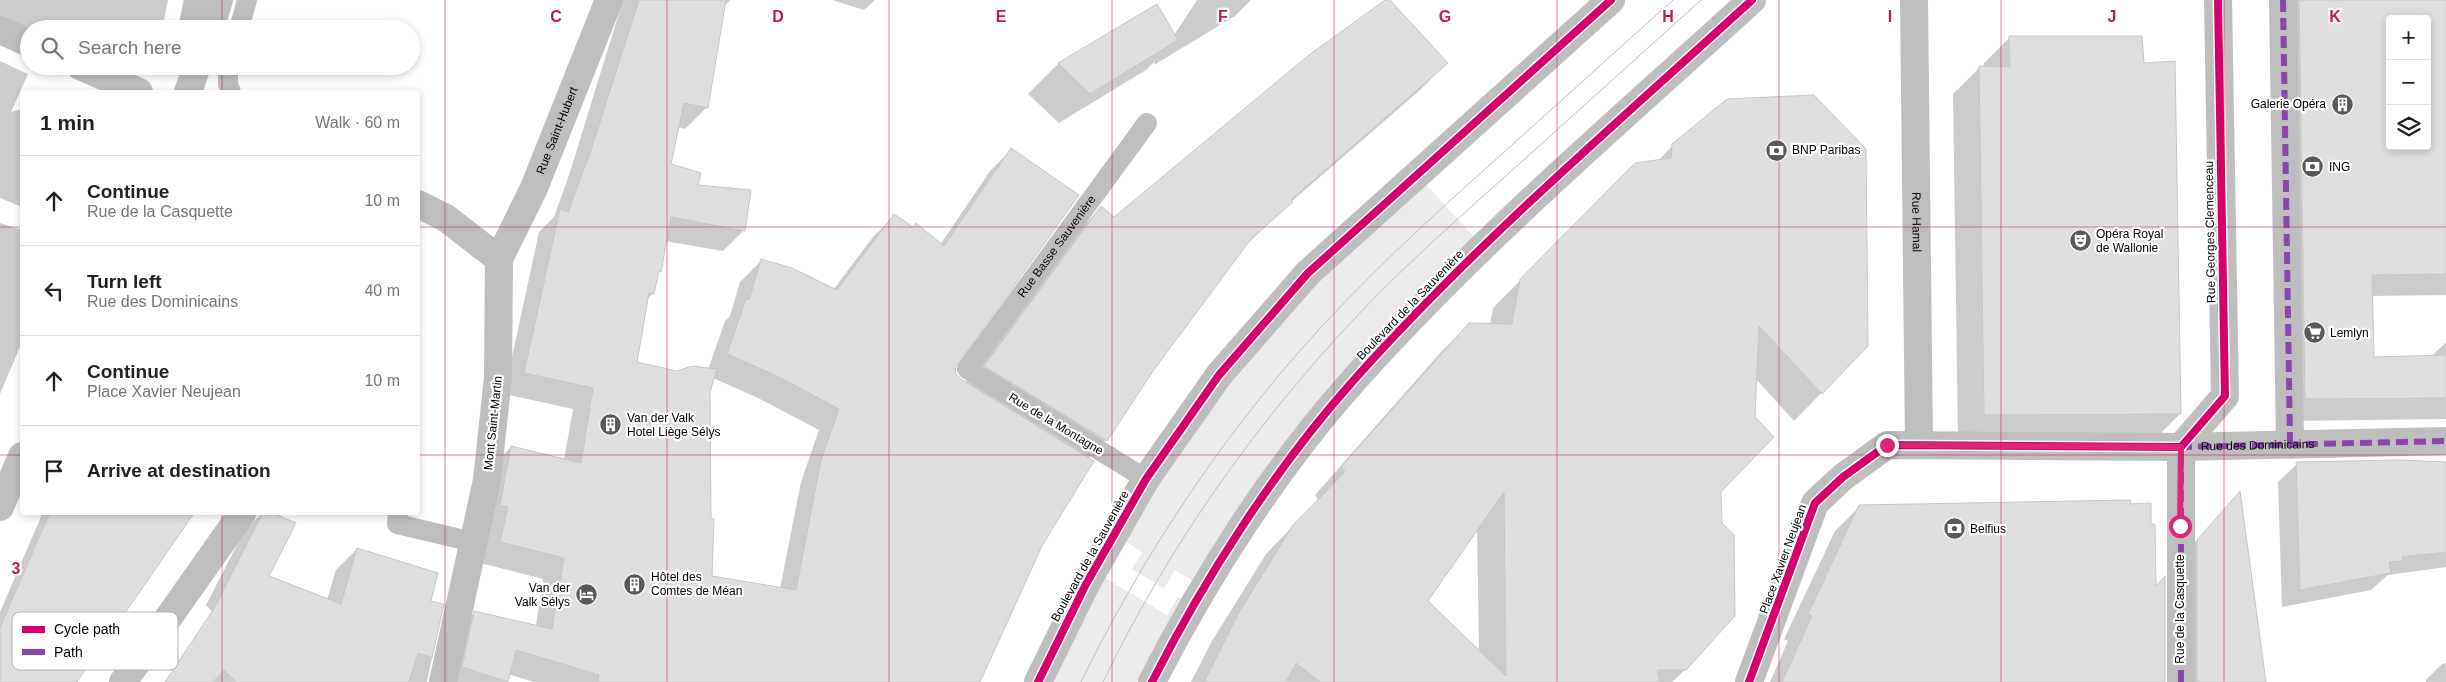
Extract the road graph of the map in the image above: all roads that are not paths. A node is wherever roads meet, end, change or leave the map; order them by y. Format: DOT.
graph roads {
  1 [pos="198,0"];
  2 [pos="219,0"];
  3 [pos="247,0"];
  4 [pos="609,0"];
  5 [pos="1611,0"];
  6 [pos="1752,0"];
  7 [pos="1914,0"];
  8 [pos="2218,0"];
  9 [pos="2283,0"];
  10 [pos="194,20"];
  11 [pos="213,20"];
  12 [pos="241,20"];
  13 [pos="0,30"];
  14 [pos="20,39"];
  15 [pos="100,75"];
  16 [pos="186,75"];
  17 [pos="193,75"];
  18 [pos="228,75"];
  19 [pos="134,90"];
  20 [pos="186,90"];
  21 [pos="187,90"];
  22 [pos="230,90"];
  23 [pos="1147,123"];
  24 [pos="420,205"];
  25 [pos="499,259"];
  26 [pos="967,369"];
  27 [pos="2446,440"];
  28 [pos="2290,442"];
  29 [pos="1919,444"];
  30 [pos="2181,447"];
  31 [pos="20,461"];
  32 [pos="1146,478"];
  33 [pos="0,506"];
  34 [pos="241,515"];
  35 [pos="398,515"];
  36 [pos="473,542"];
  37 [pos="172,612"];
  38 [pos="131,670"];
  39 [pos="123,682"];
  40 [pos="443,682"];
  41 [pos="1038,682"];
  42 [pos="1152,682"];
  43 [pos="1749,682"];
  44 [pos="2181,682"];
  1 -- 10 [label="street"];
  2 -- 11 [label="street"];
  3 -- 12 [label="lane"];
  4 -- 25 [label="street, Rue Saint-Hubert"];
  5 -- 32 [label="street, Boulevard de la Sauvenière"];
  6 -- 42 [label="street, Boulevard de la Sauvenière"];
  7 -- 29 [label="street, Rue Hamal"];
  8 -- 30 [label="street, Rue Georges Clemenceau"];
  9 -- 28 [label="street"];
  13 -- 14 [label="street"];
  15 -- 19 [label="street"];
  16 -- 20 [label="street"];
  17 -- 21 [label="street"];
  18 -- 22 [label="lane"];
  23 -- 26 [label="lane, Rue Basse Sauvenière"];
  24 -- 25 [label="street"];
  25 -- 36 [label="street, Mont Saint-Martin"];
  26 -- 32 [label="lane, Rue de la Montagne"];
  27 -- 28 [label="street, Rue des Dominicains"];
  28 -- 30 [label="street, Rue des Dominicains"];
  29 -- 30 [label="street, Rue des Dominicains"];
  29 -- 43 [label="street, Place Xavier Neujean"];
  30 -- 44 [label="street, Rue de la Casquette"];
  31 -- 33 [label="street"];
  32 -- 41 [label="street, Boulevard de la Sauvenière"];
  34 -- 37 [label="street"];
  35 -- 36 [label="lane"];
  36 -- 40 [label="street, Mont Saint-Martin"];
  38 -- 39 [label="street"];
}
